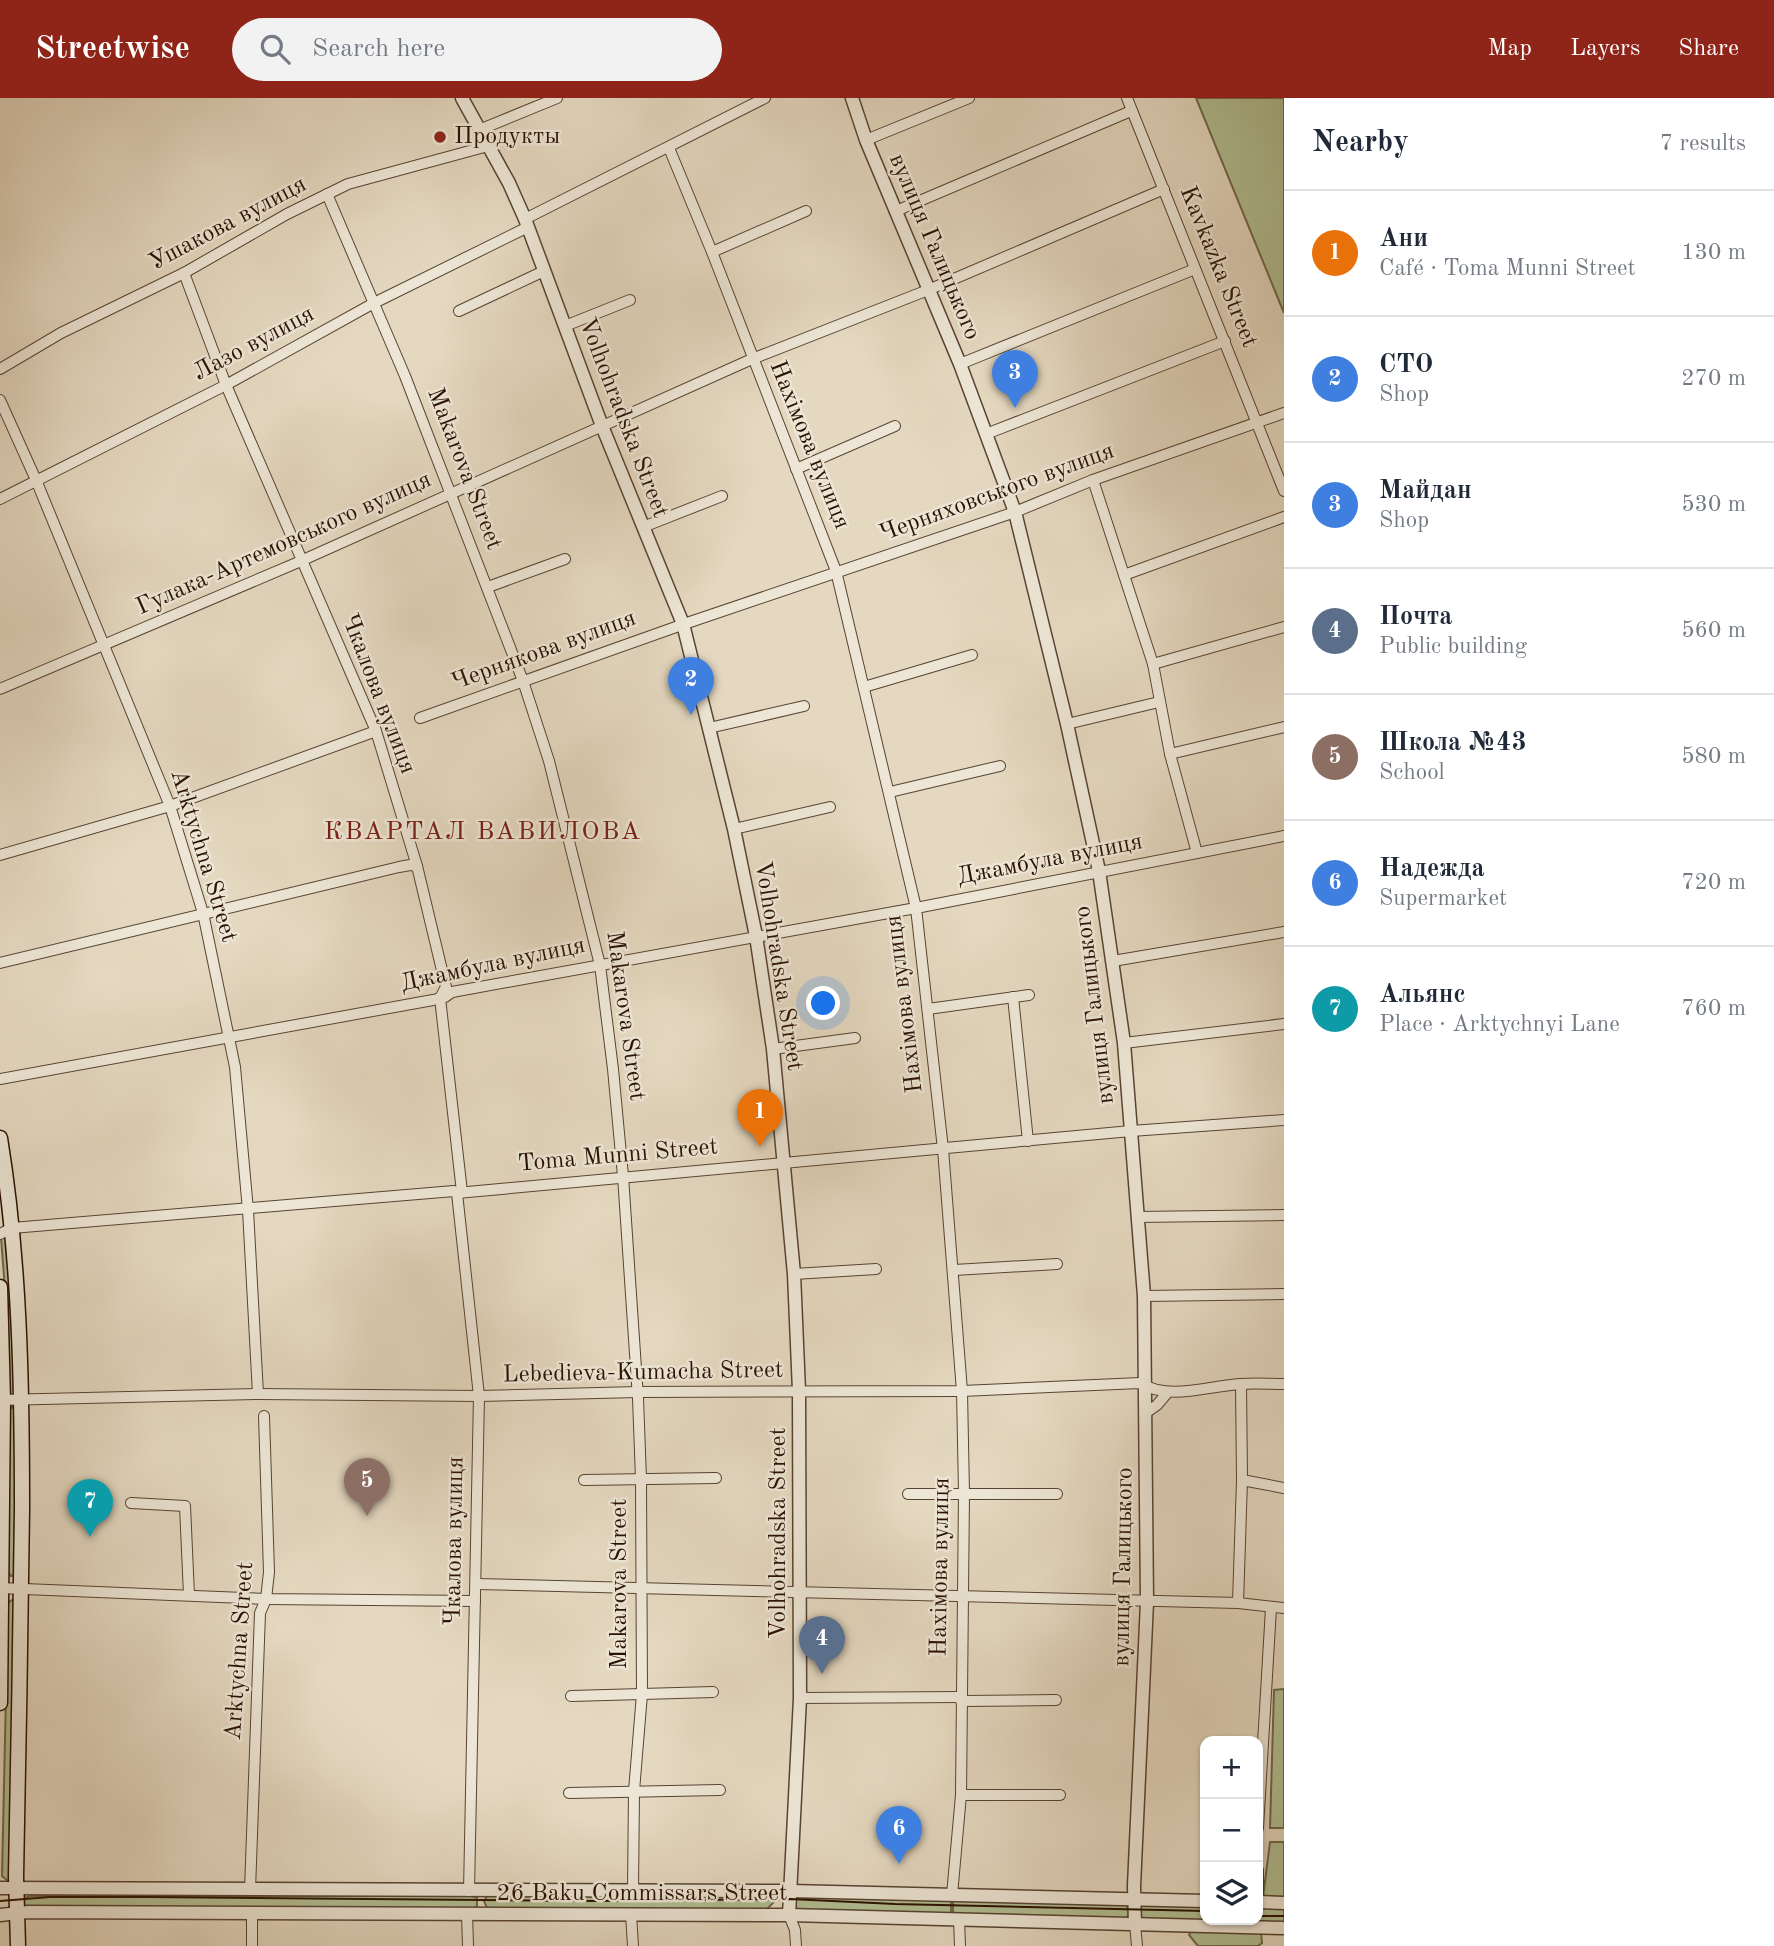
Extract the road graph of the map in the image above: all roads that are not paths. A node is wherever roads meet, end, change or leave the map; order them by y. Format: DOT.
graph roads {
  1 [pos="462,98"];
  2 [pos="557,98"];
  3 [pos="765,98"];
  4 [pos="852,98"];
  5 [pos="970,98"];
  6 [pos="1127,98"];
  7 [pos="1132,111"];
  8 [pos="479,130"];
  9 [pos="866,140"];
  10 [pos="488,146"];
  11 [pos="669,148"];
  12 [pos="1164,188"];
  13 [pos="327,194"];
  14 [pos="806,211"];
  15 [pos="896,211"];
  16 [pos="527,223"];
  17 [pos="712,252"];
  18 [pos="1195,269"];
  19 [pos="544,271"];
  20 [pos="184,273"];
  21 [pos="929,290"];
  22 [pos="630,300"];
  23 [pos="374,303"];
  24 [pos="459,311"];
  25 [pos="565,326"];
  26 [pos="1225,341"];
  27 [pos="752,359"];
  28 [pos="960,364"];
  29 [pos="0,369"];
  30 [pos="226,385"];
  31 [pos="0,400"];
  32 [pos="1284,413"];
  33 [pos="1258,422"];
  34 [pos="602,426"];
  35 [pos="895,426"];
  36 [pos="986,434"];
  37 [pos="796,469"];
  38 [pos="36,480"];
  39 [pos="1093,480"];
  40 [pos="1284,491"];
  41 [pos="452,493"];
  42 [pos="722,496"];
  43 [pos="0,499"];
  44 [pos="1015,512"];
  45 [pos="1284,517"];
  46 [pos="643,527"];
  47 [pos="565,559"];
  48 [pos="301,561"];
  49 [pos="836,571"];
  50 [pos="1124,575"];
  51 [pos="488,587"];
  52 [pos="683,624"];
  53 [pos="1284,627"];
  54 [pos="105,645"];
  55 [pos="972,655"];
  56 [pos="1153,664"];
  57 [pos="523,681"];
  58 [pos="864,687"];
  59 [pos="0,689"];
  60 [pos="1159,702"];
  61 [pos="804,706"];
  62 [pos="420,718"];
  63 [pos="1067,724"];
  64 [pos="1284,727"];
  65 [pos="709,728"];
  66 [pos="376,731"];
  67 [pos="1170,754"];
  68 [pos="1000,766"];
  69 [pos="890,792"];
  70 [pos="170,806"];
  71 [pos="830,807"];
  72 [pos="734,829"];
  73 [pos="1284,836"];
  74 [pos="1196,853"];
  75 [pos="0,855"];
  76 [pos="417,866"];
  77 [pos="1099,871"];
  78 [pos="916,908"];
  79 [pos="204,913"];
  80 [pos="1284,932"];
  81 [pos="756,936"];
  82 [pos="1113,961"];
  83 [pos="0,964"];
  84 [pos="600,965"];
  85 [pos="1028,995"];
  86 [pos="1013,997"];
  87 [pos="440,998"];
  88 [pos="928,1009"];
  89 [pos="1284,1024"];
  90 [pos="229,1036"];
  91 [pos="855,1038"];
  92 [pos="1124,1043"];
  93 [pos="773,1049"];
  94 [pos="0,1079"];
  95 [pos="1284,1120"];
  96 [pos="1131,1131"];
  97 [pos="0,1138"];
  98 [pos="1028,1141"];
  99 [pos="943,1149"];
  100 [pos="784,1162"];
  101 [pos="623,1176"];
  102 [pos="459,1192"];
  103 [pos="248,1210"];
  104 [pos="1284,1215"];
  105 [pos="1137,1217"];
  106 [pos="6,1231"];
  107 [pos="1056,1264"];
  108 [pos="876,1269"];
  109 [pos="954,1270"];
  110 [pos="794,1274"];
  111 [pos="0,1287"];
  112 [pos="1284,1294"];
  113 [pos="1144,1296"];
  114 [pos="1241,1384"];
  115 [pos="1284,1384"];
  116 [pos="1146,1387"];
  117 [pos="799,1391"];
  118 [pos="962,1391"];
  119 [pos="638,1392"];
  120 [pos="1168,1392"];
  121 [pos="258,1394"];
  122 [pos="479,1396"];
  123 [pos="1,1401"];
  124 [pos="22,1401"];
  125 [pos="1147,1412"];
  126 [pos="264,1416"];
  127 [pos="716,1478"];
  128 [pos="641,1479"];
  129 [pos="584,1480"];
  130 [pos="1242,1480"];
  131 [pos="1284,1488"];
  132 [pos="964,1493"];
  133 [pos="908,1494"];
  134 [pos="1057,1494"];
  135 [pos="131,1503"];
  136 [pos="476,1584"];
  137 [pos="1,1588"];
  138 [pos="21,1588"];
  139 [pos="642,1589"];
  140 [pos="800,1591"];
  141 [pos="189,1595"];
  142 [pos="962,1596"];
  143 [pos="266,1599"];
  144 [pos="475,1601"];
  145 [pos="1147,1602"];
  146 [pos="1238,1603"];
  147 [pos="1271,1608"];
  148 [pos="1284,1608"];
  149 [pos="713,1692"];
  150 [pos="642,1693"];
  151 [pos="571,1696"];
  152 [pos="800,1698"];
  153 [pos="961,1699"];
  154 [pos="1056,1700"];
  155 [pos="0,1703"];
  156 [pos="720,1790"];
  157 [pos="634,1791"];
  158 [pos="569,1793"];
  159 [pos="961,1795"];
  160 [pos="1060,1795"];
  161 [pos="1260,1799"];
  162 [pos="0,1888"];
  163 [pos="16,1888"];
  164 [pos="250,1889"];
  165 [pos="633,1890"];
  166 [pos="475,1891"];
  167 [pos="790,1891"];
  168 [pos="953,1895"];
  169 [pos="1135,1899"];
  170 [pos="1200,1901"];
  171 [pos="1263,1902"];
  172 [pos="1284,1903"];
  173 [pos="18,1913"];
  174 [pos="252,1913"];
  175 [pos="0,1914"];
  176 [pos="467,1914"];
  177 [pos="481,1914"];
  178 [pos="631,1914"];
  179 [pos="789,1915"];
  180 [pos="959,1919"];
  181 [pos="1135,1924"];
  182 [pos="1284,1928"];
  183 [pos="18,1946"];
  184 [pos="252,1946"];
  185 [pos="468,1946"];
  186 [pos="633,1946"];
  187 [pos="796,1946"];
  188 [pos="960,1946"];
  189 [pos="1137,1946"];
  1 -- 8 [label="street, Volhohradska Street"];
  2 -- 8 [label="street"];
  3 -- 11 [label="street, Лазо вулиця"];
  4 -- 9 [label="street, вулиця Галицького"];
  5 -- 9 [label="street"];
  6 -- 7 [label="street, Kavkazka Street"];
  7 -- 12 [label="street, Kavkazka Street"];
  7 -- 15 [label="street"];
  8 -- 10 [label="street, Volhohradska Street"];
  9 -- 15 [label="street, вулиця Галицького"];
  10 -- 13 [label="street, Ушакова вулиця"];
  10 -- 16 [label="street, Volhohradska Street"];
  11 -- 16 [label="street, Лазо вулиця"];
  11 -- 17 [label="street, Нахімова вулиця"];
  12 -- 18 [label="street, Kavkazka Street"];
  12 -- 21 [label="street, Гулака-Артемовського вулиця"];
  13 -- 20 [label="street, Ушакова вулиця"];
  13 -- 23 [label="street, Makarova Street"];
  14 -- 17 [label="street"];
  15 -- 21 [label="street, вулиця Галицького"];
  16 -- 19 [label="street, Volhohradska Street"];
  16 -- 23 [label="street, Лазо вулиця"];
  17 -- 27 [label="street, Нахімова вулиця"];
  18 -- 26 [label="street, Kavkazka Street"];
  18 -- 28 [label="street"];
  19 -- 24 [label="street"];
  19 -- 25 [label="street, Volhohradska Street"];
  20 -- 29 [label="street, Ушакова вулиця"];
  20 -- 30 [label="street, Чкалова вулиця"];
  21 -- 27 [label="street, Гулака-Артемовського вулиця"];
  21 -- 28 [label="street, вулиця Галицького"];
  22 -- 25 [label="street"];
  23 -- 30 [label="street, Лазо вулиця"];
  23 -- 41 [label="street, Makarova Street"];
  25 -- 34 [label="street, Volhohradska Street"];
  26 -- 33 [label="street, Kavkazka Street"];
  26 -- 36 [label="street"];
  27 -- 34 [label="street, Гулака-Артемовського вулиця"];
  27 -- 37 [label="street, Нахімова вулиця"];
  28 -- 36 [label="street, вулиця Галицького"];
  30 -- 38 [label="street, Лазо вулиця"];
  30 -- 48 [label="street, Чкалова вулиця"];
  31 -- 38 [label="street, Arktychna Street"];
  32 -- 33 [label="street, Черняховського вулиця"];
  33 -- 39 [label="street, Черняховського вулиця"];
  33 -- 40 [label="street, Kavkazka Street"];
  34 -- 41 [label="street, Гулака-Артемовського вулиця"];
  34 -- 46 [label="street, Volhohradska Street"];
  35 -- 37 [label="street"];
  36 -- 44 [label="street, вулиця Галицького"];
  37 -- 49 [label="street, Нахімова вулиця"];
  38 -- 43 [label="street, Лазо вулиця"];
  38 -- 54 [label="street, Arktychna Street"];
  39 -- 44 [label="street, Черняховського вулиця"];
  39 -- 50 [label="street"];
  41 -- 48 [label="street, Гулака-Артемовського вулиця"];
  41 -- 51 [label="street, Makarova Street"];
  42 -- 46 [label="street"];
  44 -- 49 [label="street, Черняховського вулиця"];
  44 -- 63 [label="street, вулиця Галицького"];
  45 -- 50 [label="street"];
  46 -- 52 [label="street, Volhohradska Street"];
  47 -- 51 [label="street"];
  48 -- 54 [label="street, Гулака-Артемовського вулиця"];
  48 -- 66 [label="street, Чкалова вулиця"];
  49 -- 52 [label="street, Черняховського вулиця"];
  49 -- 58 [label="street, Нахімова вулиця"];
  50 -- 56 [label="street"];
  51 -- 57 [label="street, Makarova Street"];
  52 -- 57 [label="street, Чернякова вулиця"];
  52 -- 65 [label="street, Volhohradska Street"];
  53 -- 56 [label="street"];
  54 -- 59 [label="street, Гулака-Артемовського вулиця"];
  54 -- 70 [label="street, Arktychna Street"];
  55 -- 58 [label="street"];
  56 -- 60 [label="street"];
  57 -- 62 [label="street, Чернякова вулиця"];
  57 -- 84 [label="street, Makarova Street"];
  58 -- 69 [label="street, Нахімова вулиця"];
  60 -- 63 [label="street"];
  60 -- 67 [label="street"];
  61 -- 65 [label="street"];
  63 -- 77 [label="street, вулиця Галицького"];
  64 -- 67 [label="street"];
  65 -- 72 [label="street, Volhohradska Street"];
  66 -- 70 [label="street"];
  66 -- 76 [label="street, Чкалова вулиця"];
  67 -- 74 [label="street"];
  68 -- 69 [label="street"];
  69 -- 78 [label="street, Нахімова вулиця"];
  70 -- 75 [label="street"];
  70 -- 79 [label="street, Arktychna Street"];
  71 -- 72 [label="street"];
  72 -- 81 [label="street, Volhohradska Street"];
  73 -- 74 [label="street, Джамбула вулиця"];
  74 -- 77 [label="street, Джамбула вулиця"];
  76 -- 79 [label="street"];
  76 -- 87 [label="street, Чкалова вулиця"];
  77 -- 78 [label="street, Джамбула вулиця"];
  77 -- 82 [label="street, вулиця Галицького"];
  78 -- 81 [label="street, Джамбула вулиця"];
  78 -- 88 [label="street, Нахімова вулиця"];
  79 -- 83 [label="street"];
  79 -- 90 [label="street, Arktychna Street"];
  80 -- 82 [label="street"];
  81 -- 84 [label="street, Джамбула вулиця"];
  81 -- 93 [label="street, Volhohradska Street"];
  82 -- 92 [label="street, вулиця Галицького"];
  84 -- 87 [label="street, Джамбула вулиця"];
  84 -- 101 [label="street, Makarova Street"];
  85 -- 86 [label="street"];
  86 -- 88 [label="street"];
  86 -- 98 [label="street"];
  87 -- 90 [label="street, Джамбула вулиця"];
  87 -- 102 [label="street, Чкалова вулиця"];
  88 -- 99 [label="street, Нахімова вулиця"];
  89 -- 92 [label="street"];
  90 -- 94 [label="street, Джамбула вулиця"];
  90 -- 103 [label="street, Arktychna Street"];
  91 -- 93 [label="street"];
  92 -- 96 [label="street, вулиця Галицького"];
  93 -- 100 [label="street, Volhohradska Street"];
  95 -- 96 [label="street, Toma Munni Street"];
  96 -- 98 [label="street, Toma Munni Street"];
  96 -- 105 [label="street, вулиця Галицького"];
  97 -- 106 [label="main road"];
  98 -- 99 [label="street, Toma Munni Street"];
  99 -- 100 [label="street, Toma Munni Street"];
  99 -- 109 [label="street, Нахімова вулиця"];
  100 -- 101 [label="street, Toma Munni Street"];
  100 -- 110 [label="street, Volhohradska Street"];
  101 -- 102 [label="street, Toma Munni Street"];
  101 -- 119 [label="street, Makarova Street"];
  102 -- 103 [label="street, Toma Munni Street"];
  102 -- 122 [label="street, Чкалова вулиця"];
  103 -- 106 [label="street, Toma Munni Street"];
  103 -- 121 [label="street, Arktychna Street"];
  104 -- 105 [label="street"];
  105 -- 113 [label="street, вулиця Галицького"];
  106 -- 124 [label="main road"];
  107 -- 109 [label="street"];
  108 -- 110 [label="street"];
  109 -- 118 [label="street, Нахімова вулиця"];
  110 -- 117 [label="street, Volhohradska Street"];
  111 -- 123 [label="main road"];
  112 -- 113 [label="street"];
  113 -- 116 [label="street, вулиця Галицького"];
  114 -- 115 [label="street, Lebedieva-Kumacha Street"];
  114 -- 120 [label="street, Lebedieva-Kumacha Street"];
  114 -- 130 [label="street"];
  116 -- 118 [label="street, Lebedieva-Kumacha Street"];
  116 -- 120 [label="street, Lebedieva-Kumacha Street"];
  116 -- 125 [label="street, вулиця Галицького"];
  117 -- 118 [label="street, Lebedieva-Kumacha Street"];
  117 -- 119 [label="street, Lebedieva-Kumacha Street"];
  117 -- 140 [label="street, Volhohradska Street"];
  118 -- 132 [label="street, Нахімова вулиця"];
  119 -- 122 [label="street, Lebedieva-Kumacha Street"];
  119 -- 128 [label="street, Makarova Street"];
  120 -- 125 [label="street"];
  121 -- 122 [label="street, Lebedieva-Kumacha Street"];
  121 -- 124 [label="street, Lebedieva-Kumacha Street"];
  122 -- 136 [label="street, Чкалова вулиця"];
  123 -- 124 [label="street, Lebedieva-Kumacha Street"];
  123 -- 137 [label="main road"];
  124 -- 138 [label="main road"];
  125 -- 145 [label="street, вулиця Галицького"];
  126 -- 143 [label="street, Arktychna Street"];
  127 -- 128 [label="street"];
  128 -- 129 [label="street"];
  128 -- 139 [label="street, Makarova Street"];
  130 -- 131 [label="street"];
  130 -- 146 [label="street"];
  132 -- 133 [label="street"];
  132 -- 134 [label="street"];
  132 -- 142 [label="street, Нахімова вулиця"];
  135 -- 141 [label="street"];
  136 -- 139 [label="street"];
  136 -- 144 [label="street, Чкалова вулиця"];
  137 -- 138 [label="street"];
  137 -- 155 [label="main road"];
  138 -- 141 [label="street"];
  138 -- 163 [label="main road"];
  139 -- 140 [label="street"];
  139 -- 150 [label="street, Makarova Street"];
  140 -- 142 [label="street"];
  140 -- 152 [label="street, Volhohradska Street"];
  141 -- 143 [label="street"];
  142 -- 145 [label="street"];
  142 -- 153 [label="street, Нахімова вулиця"];
  143 -- 144 [label="street"];
  143 -- 164 [label="street, Arktychna Street"];
  144 -- 166 [label="street, Чкалова вулиця"];
  145 -- 146 [label="street"];
  145 -- 169 [label="street, вулиця Галицького"];
  146 -- 147 [label="street"];
  147 -- 148 [label="street"];
  147 -- 161 [label="street"];
  149 -- 150 [label="street"];
  150 -- 151 [label="street"];
  150 -- 157 [label="street, Makarova Street"];
  152 -- 153 [label="street"];
  152 -- 167 [label="street, Volhohradska Street"];
  153 -- 154 [label="street"];
  153 -- 159 [label="street, Нахімова вулиця"];
  156 -- 157 [label="street"];
  157 -- 158 [label="street"];
  157 -- 165 [label="street, Makarova Street"];
  159 -- 160 [label="street"];
  159 -- 168 [label="street, Нахімова вулиця"];
  162 -- 163 [label="street, 26 Baku Commissars Street"];
  163 -- 164 [label="street, 26 Baku Commissars Street"];
  163 -- 173 [label="main road"];
  164 -- 166 [label="street, 26 Baku Commissars Street"];
  165 -- 166 [label="street, 26 Baku Commissars Street"];
  165 -- 167 [label="street, 26 Baku Commissars Street"];
  166 -- 177 [label="street"];
  167 -- 168 [label="street, 26 Baku Commissars Street"];
  167 -- 179 [label="street, Volhohradska Street"];
  168 -- 169 [label="street, 26 Baku Commissars Street"];
  169 -- 170 [label="street, 26 Baku Commissars Street"];
  169 -- 181 [label="street, вулиця Галицького"];
  171 -- 172 [label="street"];
  173 -- 174 [label="street, 26 Baku Commissars Street"];
  173 -- 175 [label="street, 26 Baku Commissars Street"];
  173 -- 183 [label="main road"];
  174 -- 176 [label="street, 26 Baku Commissars Street"];
  174 -- 184 [label="street"];
  176 -- 177 [label="street, 26 Baku Commissars Street"];
  176 -- 185 [label="street"];
  177 -- 178 [label="street, 26 Baku Commissars Street"];
  178 -- 179 [label="street, 26 Baku Commissars Street"];
  178 -- 186 [label="street"];
  179 -- 180 [label="street, 26 Baku Commissars Street"];
  179 -- 187 [label="street"];
  180 -- 181 [label="street, 26 Baku Commissars Street"];
  180 -- 188 [label="street"];
  181 -- 182 [label="street, 26 Baku Commissars Street"];
  181 -- 189 [label="street, вулиця Галицького"];
}
